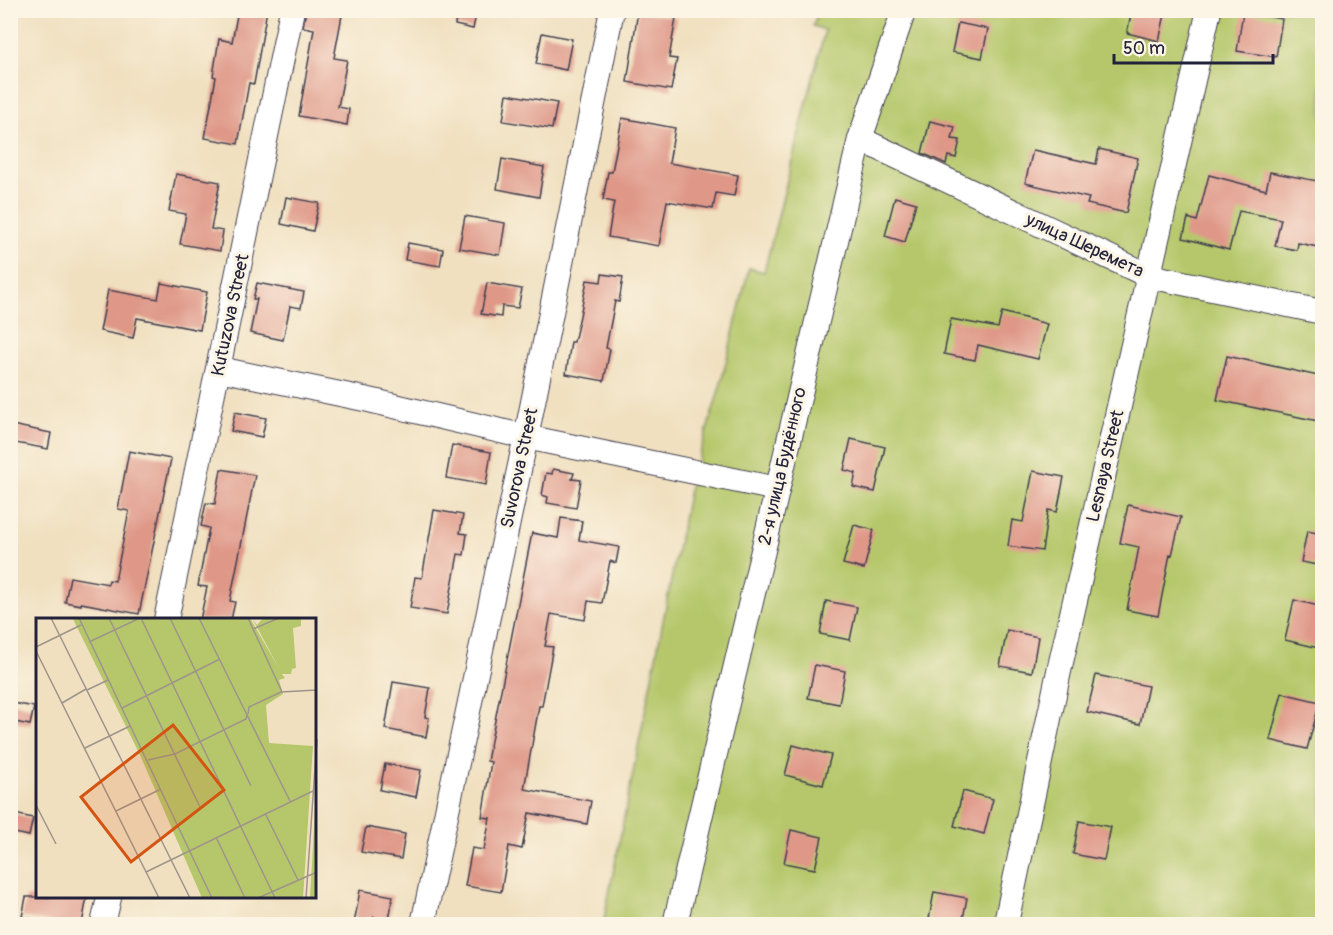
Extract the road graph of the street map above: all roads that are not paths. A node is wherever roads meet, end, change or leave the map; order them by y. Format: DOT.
graph roads {
  1 [pos="292,10"];
  2 [pos="612,10"];
  3 [pos="904,10"];
  4 [pos="1209,10"];
  5 [pos="860,139"];
  6 [pos="1149,276"];
  7 [pos="1323,312"];
  8 [pos="219,369"];
  9 [pos="526,437"];
  10 [pos="777,489"];
  11 [pos="166,618"];
  12 [pos="109,899"];
  13 [pos="1005,923"];
  14 [pos="103,924"];
  15 [pos="423,924"];
  16 [pos="675,924"];
  1 -- 8 [label="street, Kutuzova Street"];
  2 -- 9 [label="street, Suvorova Street"];
  3 -- 5 [label="street, 2-я улица Будённого"];
  4 -- 6 [label="street, Lesnaya Street"];
  5 -- 6 [label="street, улица Шеремета"];
  5 -- 10 [label="street, 2-я улица Будённого"];
  6 -- 7 [label="street, улица Шеремета"];
  6 -- 13 [label="street, Lesnaya Street"];
  8 -- 9 [label="street"];
  8 -- 11 [label="street, Kutuzova Street"];
  9 -- 10 [label="street"];
  9 -- 15 [label="street, Suvorova Street"];
  10 -- 16 [label="street, 2-я улица Будённого"];
  12 -- 14 [label="street"];
}
